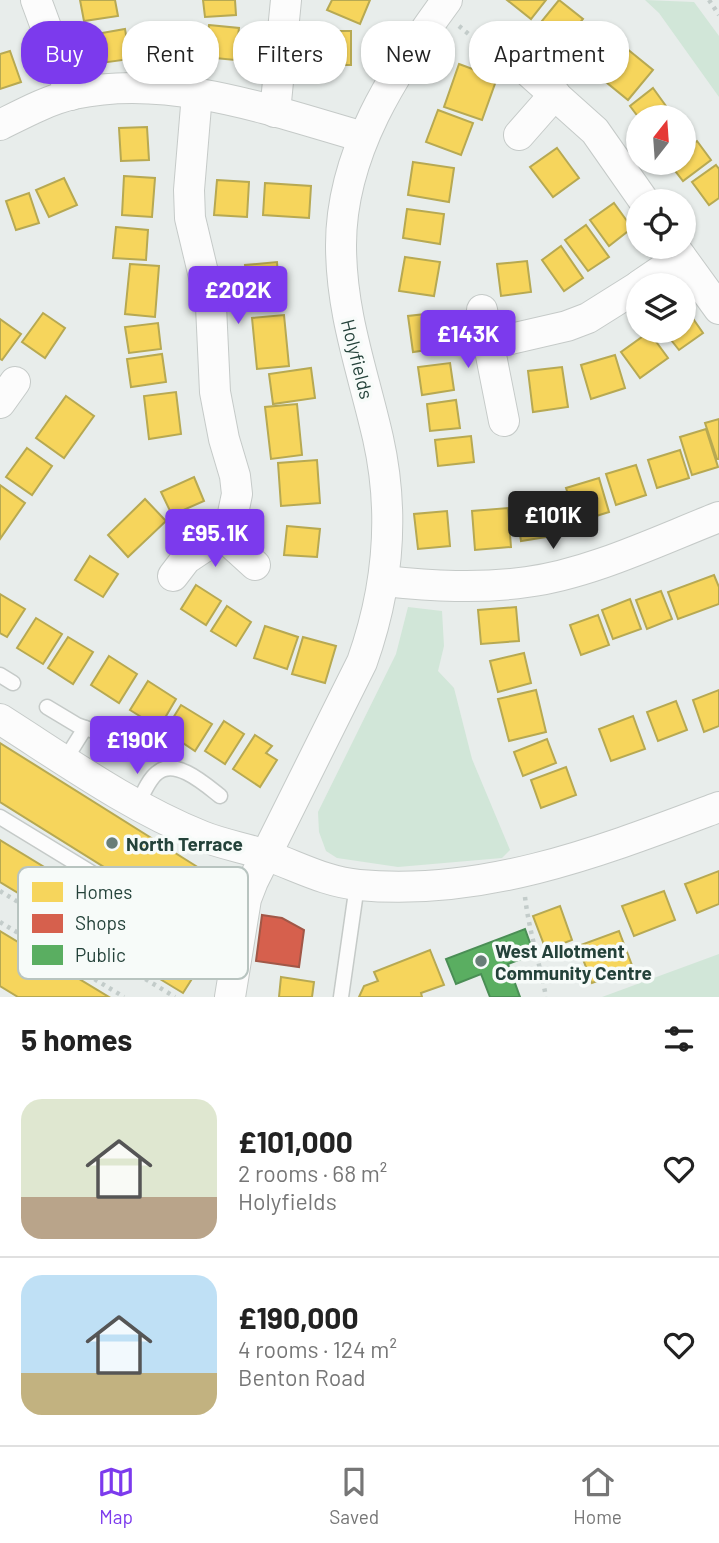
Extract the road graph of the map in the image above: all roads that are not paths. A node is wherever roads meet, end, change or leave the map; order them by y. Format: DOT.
graph roads {
  1 [pos="36,0"];
  2 [pos="286,0"];
  3 [pos="443,5"];
  4 [pos="543,84"];
  5 [pos="197,94"];
  6 [pos="555,94"];
  7 [pos="71,95"];
  8 [pos="275,112"];
  9 [pos="0,125"];
  10 [pos="519,135"];
  11 [pos="363,137"];
  12 [pos="636,189"];
  13 [pos="670,259"];
  14 [pos="683,259"];
  15 [pos="654,273"];
  16 [pos="626,295"];
  17 [pos="719,309"];
  18 [pos="482,310"];
  19 [pos="489,344"];
  20 [pos="504,421"];
  21 [pos="719,517"];
  22 [pos="222,535"];
  23 [pos="255,565"];
  24 [pos="173,576"];
  25 [pos="384,581"];
  26 [pos="0,675"];
  27 [pos="13,683"];
  28 [pos="47,707"];
  29 [pos="0,719"];
  30 [pos="85,728"];
  31 [pos="130,744"];
  32 [pos="65,760"];
  33 [pos="220,796"];
  34 [pos="137,806"];
  35 [pos="719,807"];
  36 [pos="0,817"];
  37 [pos="267,855"];
  38 [pos="82,867"];
  39 [pos="357,885"];
  40 [pos="248,894"];
  41 [pos="233,979"];
  42 [pos="230,997"];
  43 [pos="341,997"];
  1 -- 7 [label="street"];
  2 -- 8 [label="street"];
  3 -- 11 [label="street, Holyfields"];
  4 -- 6 [label="street"];
  5 -- 7 [label="street"];
  5 -- 8 [label="street"];
  5 -- 22 [label="street"];
  6 -- 10 [label="street"];
  6 -- 12 [label="street"];
  7 -- 9 [label="street"];
  8 -- 11 [label="street"];
  11 -- 25 [label="street, Holyfields"];
  13 -- 15 [label="street"];
  14 -- 17 [label="street"];
  16 -- 19 [label="street"];
  18 -- 19 [label="street"];
  19 -- 20 [label="street"];
  21 -- 25 [label="street"];
  22 -- 23 [label="street"];
  22 -- 24 [label="street"];
  25 -- 37 [label="street, Holyfields"];
  26 -- 27 [label="lane"];
  28 -- 30 [label="lane"];
  29 -- 32 [label="street"];
  30 -- 31 [label="lane"];
  30 -- 32 [label="lane"];
  32 -- 34 [label="street"];
  33 -- 34 [label="lane"];
  34 -- 37 [label="street"];
  35 -- 39 [label="street"];
  36 -- 38 [label="lane"];
  37 -- 39 [label="street"];
  37 -- 40 [label="street, Holyfields"];
  39 -- 43 [label="lane"];
  41 -- 42 [label="street, Holyfields"];
}
